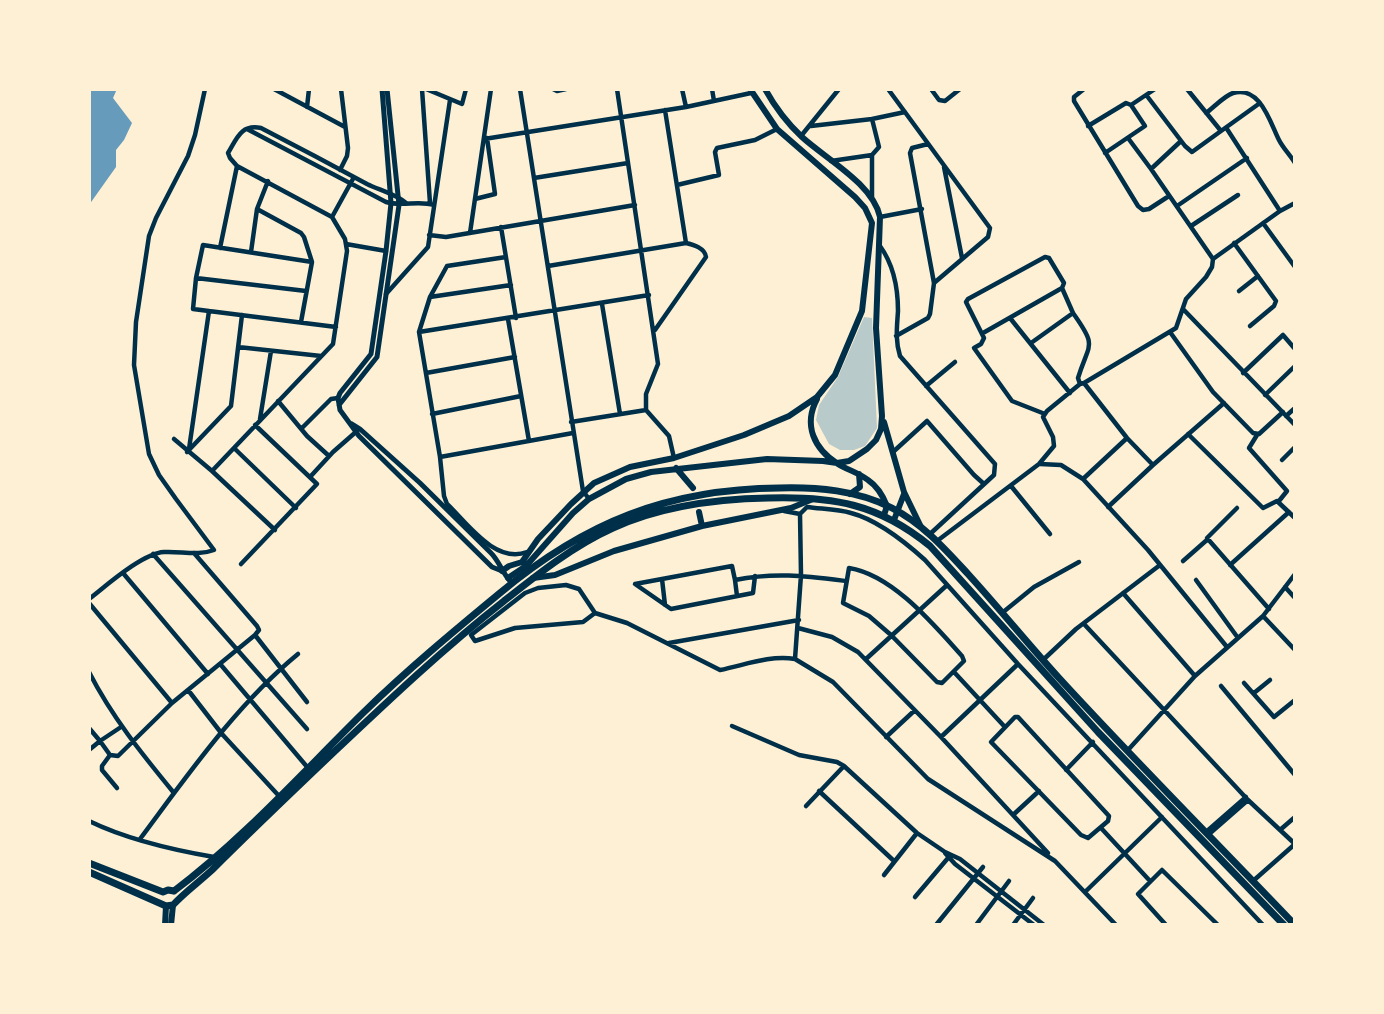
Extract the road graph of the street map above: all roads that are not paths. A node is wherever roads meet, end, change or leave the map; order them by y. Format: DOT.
graph roads {
  1 [pos="205,89"];
  2 [pos="309,89"];
  3 [pos="341,89"];
  4 [pos="382,89"];
  5 [pos="387,89"];
  6 [pos="424,89"];
  7 [pos="466,89"];
  8 [pos="491,89"];
  9 [pos="520,89"];
  10 [pos="553,89"];
  11 [pos="566,89"];
  12 [pos="617,89"];
  13 [pos="682,89"];
  14 [pos="712,89"];
  15 [pos="765,89"];
  16 [pos="839,89"];
  17 [pos="888,89"];
  18 [pos="931,89"];
  19 [pos="960,89"];
  20 [pos="1084,89"];
  21 [pos="1155,89"];
  22 [pos="1187,89"];
  23 [pos="275,90"];
  24 [pos="751,91"];
  25 [pos="1232,91"];
  26 [pos="1147,96"];
  27 [pos="450,100"];
  28 [pos="714,101"];
  29 [pos="1260,103"];
  30 [pos="1131,105"];
  31 [pos="307,107"];
  32 [pos="686,107"];
  33 [pos="665,110"];
  34 [pos="905,112"];
  35 [pos="1206,113"];
  36 [pos="621,117"];
  37 [pos="873,119"];
  38 [pos="810,126"];
  39 [pos="1088,126"];
  40 [pos="345,127"];
  41 [pos="246,128"];
  42 [pos="777,129"];
  43 [pos="1224,130"];
  44 [pos="526,132"];
  45 [pos="801,136"];
  46 [pos="1128,138"];
  47 [pos="485,139"];
  48 [pos="1181,141"];
  49 [pos="928,144"];
  50 [pos="1105,153"];
  51 [pos="872,155"];
  52 [pos="1247,158"];
  53 [pos="830,161"];
  54 [pos="628,163"];
  55 [pos="1295,163"];
  56 [pos="237,166"];
  57 [pos="944,166"];
  58 [pos="1151,169"];
  59 [pos="340,170"];
  60 [pos="354,177"];
  61 [pos="534,178"];
  62 [pos="268,181"];
  63 [pos="350,183"];
  64 [pos="677,185"];
  65 [pos="391,195"];
  66 [pos="1238,195"];
  67 [pos="1169,196"];
  68 [pos="400,197"];
  69 [pos="872,197"];
  70 [pos="475,199"];
  71 [pos="391,204"];
  72 [pos="403,204"];
  73 [pos="432,204"];
  74 [pos="1295,204"];
  75 [pos="635,205"];
  76 [pos="1177,206"];
  77 [pos="257,209"];
  78 [pos="922,209"];
  79 [pos="1280,211"];
  80 [pos="332,217"];
  81 [pos="880,217"];
  82 [pos="540,219"];
  83 [pos="1263,223"];
  84 [pos="1191,226"];
  85 [pos="501,227"];
  86 [pos="470,233"];
  87 [pos="429,235"];
  88 [pos="686,243"];
  89 [pos="1234,243"];
  90 [pos="346,244"];
  91 [pos="879,246"];
  92 [pos="220,248"];
  93 [pos="642,250"];
  94 [pos="386,251"];
  95 [pos="251,252"];
  96 [pos="506,257"];
  97 [pos="962,259"];
  98 [pos="1213,259"];
  99 [pos="312,262"];
  100 [pos="548,266"];
  101 [pos="1295,267"];
  102 [pos="1258,276"];
  103 [pos="196,278"];
  104 [pos="934,283"];
  105 [pos="511,285"];
  106 [pos="865,287"];
  107 [pos="1062,288"];
  108 [pos="877,289"];
  109 [pos="306,291"];
  110 [pos="1239,291"];
  111 [pos="386,295"];
  112 [pos="649,295"];
  113 [pos="430,297"];
  114 [pos="602,304"];
  115 [pos="1182,308"];
  116 [pos="209,311"];
  117 [pos="556,312"];
  118 [pos="1073,313"];
  119 [pos="242,315"];
  120 [pos="516,318"];
  121 [pos="1010,318"];
  122 [pos="508,319"];
  123 [pos="301,323"];
  124 [pos="1250,326"];
  125 [pos="337,327"];
  126 [pos="654,330"];
  127 [pos="1170,331"];
  128 [pos="419,332"];
  129 [pos="982,332"];
  130 [pos="896,336"];
  131 [pos="1031,343"];
  132 [pos="238,347"];
  133 [pos="1295,349"];
  134 [pos="271,351"];
  135 [pos="321,356"];
  136 [pos="514,357"];
  137 [pos="955,362"];
  138 [pos="1295,366"];
  139 [pos="425,373"];
  140 [pos="1244,373"];
  141 [pos="1082,384"];
  142 [pos="926,386"];
  143 [pos="1070,393"];
  144 [pos="1265,395"];
  145 [pos="521,396"];
  146 [pos="817,397"];
  147 [pos="278,401"];
  148 [pos="340,401"];
  149 [pos="1224,403"];
  150 [pos="1295,408"];
  151 [pos="646,410"];
  152 [pos="432,414"];
  153 [pos="620,414"];
  154 [pos="1045,414"];
  155 [pos="1284,414"];
  156 [pos="882,416"];
  157 [pos="260,420"];
  158 [pos="571,422"];
  159 [pos="255,425"];
  160 [pos="1295,425"];
  161 [pos="302,428"];
  162 [pos="358,431"];
  163 [pos="573,433"];
  164 [pos="1188,434"];
  165 [pos="1257,435"];
  166 [pos="1127,438"];
  167 [pos="174,439"];
  168 [pos="529,441"];
  169 [pos="1295,447"];
  170 [pos="234,448"];
  171 [pos="188,451"];
  172 [pos="892,452"];
  173 [pos="329,456"];
  174 [pos="440,457"];
  175 [pos="674,458"];
  176 [pos="1282,460"];
  177 [pos="837,463"];
  178 [pos="1040,464"];
  179 [pos="1153,465"];
  180 [pos="676,468"];
  181 [pos="212,471"];
  182 [pos="859,474"];
  183 [pos="310,477"];
  184 [pos="1083,479"];
  185 [pos="420,483"];
  186 [pos="984,484"];
  187 [pos="1011,486"];
  188 [pos="694,488"];
  189 [pos="413,489"];
  190 [pos="583,491"];
  191 [pos="904,492"];
  192 [pos="850,494"];
  193 [pos="815,498"];
  194 [pos="589,499"];
  195 [pos="1279,502"];
  196 [pos="887,506"];
  197 [pos="1108,507"];
  198 [pos="296,508"];
  199 [pos="1237,508"];
  200 [pos="781,511"];
  201 [pos="699,512"];
  202 [pos="898,512"];
  203 [pos="1289,512"];
  204 [pos="800,514"];
  205 [pos="884,515"];
  206 [pos="1295,518"];
  207 [pos="894,520"];
  208 [pos="702,526"];
  209 [pos="922,528"];
  210 [pos="275,530"];
  211 [pos="930,534"];
  212 [pos="1050,534"];
  213 [pos="1208,539"];
  214 [pos="937,541"];
  215 [pos="531,550"];
  216 [pos="194,553"];
  217 [pos="153,554"];
  218 [pos="1184,561"];
  219 [pos="1079,562"];
  220 [pos="241,564"];
  221 [pos="1160,565"];
  222 [pos="1230,565"];
  223 [pos="502,572"];
  224 [pos="123,573"];
  225 [pos="1295,574"];
  226 [pos="801,575"];
  227 [pos="755,576"];
  228 [pos="533,578"];
  229 [pos="662,579"];
  230 [pos="735,580"];
  231 [pos="1196,580"];
  232 [pos="510,581"];
  233 [pos="845,581"];
  234 [pos="946,586"];
  235 [pos="1285,587"];
  236 [pos="1123,593"];
  237 [pos="737,596"];
  238 [pos="1295,598"];
  239 [pos="89,601"];
  240 [pos="665,605"];
  241 [pos="918,609"];
  242 [pos="1269,609"];
  243 [pos="595,613"];
  244 [pos="1002,613"];
  245 [pos="1263,616"];
  246 [pos="799,620"];
  247 [pos="1084,624"];
  248 [pos="798,628"];
  249 [pos="469,632"];
  250 [pos="255,635"];
  251 [pos="891,635"];
  252 [pos="1238,638"];
  253 [pos="667,643"];
  254 [pos="1227,648"];
  255 [pos="238,649"];
  256 [pos="1295,650"];
  257 [pos="298,654"];
  258 [pos="795,659"];
  259 [pos="866,659"];
  260 [pos="1044,660"];
  261 [pos="220,664"];
  262 [pos="1018,664"];
  263 [pos="281,668"];
  264 [pos="418,668"];
  265 [pos="89,672"];
  266 [pos="954,672"];
  267 [pos="208,674"];
  268 [pos="1195,676"];
  269 [pos="1270,680"];
  270 [pos="267,682"];
  271 [pos="1244,683"];
  272 [pos="1060,684"];
  273 [pos="1221,686"];
  274 [pos="188,690"];
  275 [pos="1254,693"];
  276 [pos="384,699"];
  277 [pos="250,701"];
  278 [pos="979,701"];
  279 [pos="1295,701"];
  280 [pos="307,702"];
  281 [pos="172,703"];
  282 [pos="1164,708"];
  283 [pos="914,711"];
  284 [pos="732,726"];
  285 [pos="1004,726"];
  286 [pos="121,727"];
  287 [pos="89,728"];
  288 [pos="307,729"];
  289 [pos="222,734"];
  290 [pos="886,737"];
  291 [pos="941,737"];
  292 [pos="100,741"];
  293 [pos="132,742"];
  294 [pos="1094,742"];
  295 [pos="89,750"];
  296 [pos="1127,751"];
  297 [pos="110,755"];
  298 [pos="844,766"];
  299 [pos="309,768"];
  300 [pos="1066,770"];
  301 [pos="1295,775"];
  302 [pos="117,788"];
  303 [pos="819,791"];
  304 [pos="1039,791"];
  305 [pos="174,793"];
  306 [pos="279,796"];
  307 [pos="1247,799"];
  308 [pos="806,806"];
  309 [pos="1013,815"];
  310 [pos="1162,817"];
  311 [pos="1295,817"];
  312 [pos="89,821"];
  313 [pos="1101,828"];
  314 [pos="1280,830"];
  315 [pos="918,833"];
  316 [pos="1207,833"];
  317 [pos="140,839"];
  318 [pos="1295,844"];
  319 [pos="1125,854"];
  320 [pos="950,856"];
  321 [pos="215,857"];
  322 [pos="894,861"];
  323 [pos="1055,861"];
  324 [pos="89,863"];
  325 [pos="983,867"];
  326 [pos="89,872"];
  327 [pos="884,875"];
  328 [pos="975,876"];
  329 [pos="1009,881"];
  330 [pos="1150,881"];
  331 [pos="1253,881"];
  332 [pos="174,891"];
  333 [pos="163,892"];
  334 [pos="1085,892"];
  335 [pos="999,894"];
  336 [pos="915,897"];
  337 [pos="1033,898"];
  338 [pos="170,904"];
  339 [pos="1022,912"];
  340 [pos="165,925"];
  341 [pos="171,925"];
  342 [pos="936,925"];
  343 [pos="976,925"];
  344 [pos="1013,925"];
  345 [pos="1034,925"];
  346 [pos="1044,925"];
  347 [pos="1115,925"];
  348 [pos="1166,925"];
  349 [pos="1218,925"];
  350 [pos="1263,925"];
  351 [pos="1284,925"];
  352 [pos="1295,925"];
  1 -- 216 [label="street"];
  2 -- 31 [label="street"];
  3 -- 40 [label="street"];
  4 -- 65 [label="street"];
  5 -- 68 [label="street"];
  6 -- 27 [label="street"];
  6 -- 73 [label="street"];
  7 -- 27 [label="street"];
  8 -- 47 [label="street"];
  9 -- 44 [label="street"];
  10 -- 11 [label="street"];
  12 -- 36 [label="street"];
  13 -- 32 [label="street"];
  14 -- 28 [label="street"];
  15 -- 45 [label="main road"];
  16 -- 38 [label="street"];
  17 -- 34 [label="street"];
  18 -- 19 [label="street"];
  20 -- 39 [label="street"];
  21 -- 26 [label="street"];
  22 -- 35 [label="street"];
  23 -- 31 [label="street"];
  24 -- 28 [label="street"];
  24 -- 42 [label="main road"];
  25 -- 29 [label="street"];
  25 -- 35 [label="street"];
  26 -- 30 [label="street"];
  26 -- 48 [label="street"];
  27 -- 73 [label="street"];
  28 -- 32 [label="street"];
  29 -- 43 [label="street"];
  29 -- 55 [label="street"];
  30 -- 39 [label="street"];
  30 -- 46 [label="street"];
  31 -- 40 [label="street"];
  32 -- 33 [label="street"];
  33 -- 36 [label="street"];
  33 -- 64 [label="street"];
  34 -- 37 [label="street"];
  34 -- 49 [label="street"];
  35 -- 43 [label="street"];
  36 -- 44 [label="street"];
  36 -- 54 [label="street"];
  37 -- 38 [label="street"];
  37 -- 51 [label="street"];
  38 -- 45 [label="street"];
  39 -- 50 [label="street"];
  40 -- 59 [label="street"];
  41 -- 56 [label="street"];
  41 -- 59 [label="street"];
  41 -- 63 [label="street"];
  42 -- 64 [label="street"];
  42 -- 106 [label="main road"];
  43 -- 48 [label="street"];
  43 -- 52 [label="street"];
  44 -- 47 [label="street"];
  44 -- 61 [label="street"];
  45 -- 53 [label="main road"];
  46 -- 50 [label="street"];
  46 -- 58 [label="street"];
  47 -- 70 [label="street"];
  47 -- 70 [label="street"];
  48 -- 58 [label="street"];
  49 -- 57 [label="street"];
  49 -- 78 [label="street"];
  50 -- 67 [label="street"];
  51 -- 53 [label="street"];
  51 -- 69 [label="street"];
  52 -- 76 [label="street"];
  52 -- 79 [label="street"];
  53 -- 69 [label="main road"];
  54 -- 61 [label="street"];
  54 -- 75 [label="street"];
  56 -- 62 [label="street"];
  56 -- 92 [label="street"];
  57 -- 97 [label="street"];
  57 -- 97 [label="street"];
  58 -- 67 [label="street"];
  59 -- 60 [label="street"];
  60 -- 63 [label="street"];
  60 -- 65 [label="street"];
  61 -- 82 [label="street"];
  62 -- 77 [label="street"];
  62 -- 80 [label="street"];
  63 -- 71 [label="street"];
  63 -- 80 [label="street"];
  64 -- 88 [label="street"];
  65 -- 68 [label="street"];
  65 -- 71 [label="street"];
  66 -- 84 [label="street"];
  67 -- 76 [label="street"];
  68 -- 72 [label="street"];
  69 -- 81 [label="main road"];
  70 -- 86 [label="street"];
  71 -- 72 [label="street"];
  71 -- 94 [label="street"];
  72 -- 73 [label="street"];
  72 -- 111 [label="street"];
  73 -- 87 [label="street"];
  74 -- 79 [label="street"];
  75 -- 82 [label="street"];
  75 -- 93 [label="street"];
  76 -- 84 [label="street"];
  77 -- 95 [label="street"];
  77 -- 99 [label="street"];
  78 -- 81 [label="street"];
  78 -- 104 [label="street"];
  79 -- 83 [label="street"];
  80 -- 90 [label="street"];
  81 -- 91 [label="main road"];
  82 -- 85 [label="street"];
  82 -- 100 [label="street"];
  83 -- 89 [label="street"];
  83 -- 101 [label="street"];
  84 -- 98 [label="street"];
  85 -- 86 [label="street"];
  85 -- 96 [label="street"];
  86 -- 87 [label="street"];
  87 -- 111 [label="street"];
  88 -- 93 [label="street"];
  88 -- 126 [label="street"];
  89 -- 98 [label="street"];
  89 -- 102 [label="street"];
  90 -- 94 [label="street"];
  90 -- 125 [label="street"];
  91 -- 108 [label="main road"];
  91 -- 130 [label="street"];
  92 -- 95 [label="street"];
  92 -- 103 [label="street"];
  93 -- 100 [label="street"];
  93 -- 112 [label="street"];
  94 -- 148 [label="street"];
  95 -- 99 [label="street"];
  96 -- 105 [label="street"];
  96 -- 113 [label="street"];
  97 -- 104 [label="street"];
  98 -- 115 [label="street"];
  99 -- 109 [label="street"];
  100 -- 117 [label="street"];
  102 -- 110 [label="street"];
  102 -- 124 [label="street"];
  103 -- 109 [label="street"];
  103 -- 116 [label="street"];
  104 -- 130 [label="street"];
  105 -- 113 [label="street"];
  105 -- 120 [label="street"];
  106 -- 108 [label="main road"];
  106 -- 146 [label="main road"];
  107 -- 118 [label="street"];
  107 -- 121 [label="street"];
  107 -- 129 [label="street"];
  108 -- 156 [label="main road"];
  109 -- 123 [label="street"];
  111 -- 148 [label="street"];
  112 -- 114 [label="street"];
  112 -- 126 [label="street"];
  113 -- 128 [label="street"];
  114 -- 117 [label="street"];
  114 -- 153 [label="street"];
  115 -- 127 [label="street"];
  115 -- 140 [label="street"];
  116 -- 119 [label="street"];
  116 -- 171 [label="street"];
  117 -- 120 [label="street"];
  117 -- 158 [label="street"];
  118 -- 131 [label="street"];
  118 -- 141 [label="street"];
  119 -- 123 [label="street"];
  119 -- 132 [label="street"];
  120 -- 122 [label="street"];
  121 -- 129 [label="street"];
  121 -- 131 [label="street"];
  122 -- 128 [label="street"];
  122 -- 136 [label="street"];
  123 -- 125 [label="street"];
  125 -- 135 [label="street"];
  126 -- 151 [label="street"];
  127 -- 141 [label="street"];
  127 -- 149 [label="street"];
  128 -- 139 [label="street"];
  129 -- 154 [label="street"];
  130 -- 142 [label="street"];
  131 -- 143 [label="street"];
  132 -- 134 [label="street"];
  132 -- 171 [label="street"];
  133 -- 140 [label="street"];
  134 -- 135 [label="street"];
  134 -- 157 [label="street"];
  135 -- 147 [label="street"];
  136 -- 139 [label="street"];
  136 -- 145 [label="street"];
  137 -- 142 [label="street"];
  138 -- 144 [label="street"];
  139 -- 152 [label="street"];
  140 -- 144 [label="street"];
  141 -- 143 [label="street"];
  141 -- 166 [label="street"];
  142 -- 186 [label="street"];
  143 -- 154 [label="street"];
  144 -- 155 [label="street"];
  145 -- 152 [label="street"];
  145 -- 168 [label="street"];
  146 -- 175 [label="main road"];
  146 -- 177 [label="main road"];
  147 -- 157 [label="street"];
  147 -- 161 [label="street"];
  148 -- 161 [label="street"];
  148 -- 162 [label="street"];
  149 -- 164 [label="street"];
  149 -- 165 [label="street"];
  150 -- 155 [label="street"];
  151 -- 153 [label="street"];
  151 -- 175 [label="street"];
  152 -- 174 [label="street"];
  153 -- 158 [label="street"];
  154 -- 178 [label="street"];
  155 -- 160 [label="street"];
  155 -- 165 [label="street"];
  156 -- 172 [label="main road"];
  156 -- 177 [label="main road"];
  157 -- 159 [label="street"];
  158 -- 163 [label="street"];
  159 -- 170 [label="street"];
  159 -- 183 [label="street"];
  161 -- 173 [label="street"];
  162 -- 173 [label="street"];
  162 -- 185 [label="street"];
  162 -- 189 [label="street"];
  163 -- 168 [label="street"];
  163 -- 190 [label="street"];
  164 -- 179 [label="street"];
  164 -- 195 [label="street"];
  165 -- 195 [label="street"];
  166 -- 179 [label="street"];
  166 -- 184 [label="street"];
  167 -- 171 [label="street"];
  168 -- 174 [label="street"];
  169 -- 176 [label="street"];
  170 -- 181 [label="street"];
  170 -- 198 [label="street"];
  171 -- 181 [label="street"];
  172 -- 186 [label="street"];
  172 -- 191 [label="main road"];
  173 -- 183 [label="street"];
  174 -- 215 [label="street"];
  175 -- 190 [label="main road"];
  177 -- 180 [label="main road"];
  177 -- 182 [label="main road"];
  178 -- 184 [label="street"];
  178 -- 187 [label="street"];
  179 -- 197 [label="street"];
  180 -- 188 [label="main road"];
  180 -- 194 [label="main road"];
  181 -- 210 [label="street"];
  182 -- 192 [label="main road"];
  182 -- 196 [label="main road"];
  183 -- 198 [label="street"];
  184 -- 197 [label="street"];
  185 -- 189 [label="street"];
  185 -- 223 [label="street"];
  186 -- 211 [label="street"];
  187 -- 212 [label="street"];
  187 -- 214 [label="street"];
  189 -- 223 [label="street"];
  190 -- 194 [label="street"];
  190 -- 215 [label="main road"];
  191 -- 202 [label="main road"];
  191 -- 209 [label="main road"];
  192 -- 196 [label="highway"];
  192 -- 232 [label="highway"];
  193 -- 200 [label="main road"];
  193 -- 205 [label="highway"];
  193 -- 228 [label="highway"];
  194 -- 232 [label="main road"];
  195 -- 203 [label="street"];
  196 -- 202 [label="highway"];
  196 -- 205 [label="main road"];
  197 -- 221 [label="street"];
  198 -- 210 [label="street"];
  199 -- 213 [label="street"];
  200 -- 204 [label="street"];
  200 -- 208 [label="main road"];
  201 -- 208 [label="main road"];
  202 -- 207 [label="main road"];
  202 -- 209 [label="highway"];
  203 -- 206 [label="street"];
  203 -- 222 [label="street"];
  204 -- 226 [label="street"];
  204 -- 234 [label="street"];
  205 -- 207 [label="highway"];
  207 -- 272 [label="highway"];
  208 -- 228 [label="main road"];
  209 -- 211 [label="highway"];
  210 -- 220 [label="street"];
  211 -- 214 [label="highway"];
  213 -- 218 [label="street"];
  213 -- 222 [label="street"];
  214 -- 244 [label="highway"];
  215 -- 223 [label="main road"];
  216 -- 217 [label="street"];
  216 -- 250 [label="street"];
  217 -- 224 [label="street"];
  217 -- 255 [label="street"];
  219 -- 244 [label="street"];
  221 -- 236 [label="street"];
  221 -- 254 [label="street"];
  222 -- 242 [label="street"];
  223 -- 232 [label="street"];
  224 -- 239 [label="street"];
  224 -- 267 [label="street"];
  225 -- 235 [label="street"];
  226 -- 227 [label="street"];
  226 -- 233 [label="street"];
  226 -- 246 [label="street"];
  227 -- 230 [label="street"];
  227 -- 237 [label="street"];
  228 -- 249 [label="highway"];
  229 -- 230 [label="street"];
  229 -- 240 [label="street"];
  229 -- 240 [label="street"];
  230 -- 237 [label="street"];
  231 -- 252 [label="street"];
  232 -- 264 [label="highway"];
  233 -- 241 [label="street"];
  233 -- 251 [label="street"];
  234 -- 241 [label="street"];
  234 -- 262 [label="street"];
  235 -- 238 [label="street"];
  235 -- 242 [label="street"];
  236 -- 247 [label="street"];
  236 -- 268 [label="street"];
  237 -- 240 [label="street"];
  239 -- 281 [label="street"];
  241 -- 251 [label="street"];
  241 -- 266 [label="street"];
  242 -- 245 [label="street"];
  243 -- 249 [label="street"];
  243 -- 249 [label="street"];
  243 -- 253 [label="street"];
  244 -- 260 [label="highway"];
  245 -- 252 [label="street"];
  245 -- 256 [label="street"];
  246 -- 248 [label="street"];
  246 -- 253 [label="street"];
  247 -- 260 [label="street"];
  247 -- 282 [label="street"];
  248 -- 258 [label="street"];
  248 -- 259 [label="street"];
  249 -- 264 [label="highway"];
  250 -- 255 [label="street"];
  250 -- 263 [label="street"];
  251 -- 259 [label="street"];
  251 -- 266 [label="street"];
  252 -- 254 [label="street"];
  253 -- 258 [label="street"];
  254 -- 268 [label="street"];
  255 -- 261 [label="street"];
  255 -- 270 [label="street"];
  257 -- 263 [label="street"];
  258 -- 290 [label="street"];
  259 -- 283 [label="street"];
  260 -- 272 [label="highway"];
  261 -- 267 [label="street"];
  261 -- 277 [label="street"];
  262 -- 278 [label="street"];
  262 -- 294 [label="street"];
  263 -- 270 [label="street"];
  263 -- 280 [label="street"];
  264 -- 276 [label="highway"];
  265 -- 286 [label="street"];
  266 -- 278 [label="street"];
  267 -- 274 [label="street"];
  268 -- 282 [label="street"];
  269 -- 275 [label="street"];
  270 -- 277 [label="street"];
  270 -- 288 [label="street"];
  271 -- 275 [label="street"];
  272 -- 296 [label="highway"];
  272 -- 351 [label="highway"];
  273 -- 301 [label="street"];
  274 -- 281 [label="street"];
  274 -- 289 [label="street"];
  275 -- 279 [label="street"];
  276 -- 299 [label="highway"];
  276 -- 338 [label="highway"];
  277 -- 289 [label="street"];
  277 -- 299 [label="street"];
  278 -- 285 [label="street"];
  278 -- 291 [label="street"];
  281 -- 293 [label="street"];
  282 -- 296 [label="street"];
  282 -- 307 [label="street"];
  283 -- 290 [label="street"];
  283 -- 291 [label="street"];
  284 -- 298 [label="street"];
  285 -- 300 [label="street"];
  285 -- 304 [label="street"];
  286 -- 292 [label="street"];
  286 -- 293 [label="street"];
  287 -- 292 [label="street"];
  289 -- 305 [label="street"];
  289 -- 306 [label="street"];
  290 -- 323 [label="street"];
  291 -- 309 [label="street"];
  292 -- 295 [label="street"];
  292 -- 297 [label="street"];
  293 -- 297 [label="street"];
  293 -- 305 [label="street"];
  294 -- 300 [label="street"];
  294 -- 310 [label="street"];
  296 -- 316 [label="highway"];
  297 -- 302 [label="street"];
  298 -- 303 [label="street"];
  298 -- 315 [label="street"];
  299 -- 306 [label="highway"];
  300 -- 313 [label="street"];
  303 -- 308 [label="street"];
  303 -- 322 [label="street"];
  304 -- 309 [label="street"];
  304 -- 313 [label="street"];
  305 -- 317 [label="street"];
  306 -- 321 [label="highway"];
  307 -- 314 [label="street"];
  307 -- 316 [label="street"];
  309 -- 323 [label="street"];
  310 -- 319 [label="street"];
  310 -- 350 [label="street"];
  311 -- 314 [label="street"];
  312 -- 317 [label="street"];
  313 -- 319 [label="street"];
  314 -- 318 [label="street"];
  315 -- 320 [label="street"];
  315 -- 322 [label="street"];
  316 -- 331 [label="highway"];
  317 -- 321 [label="street"];
  318 -- 331 [label="street"];
  319 -- 330 [label="street"];
  319 -- 334 [label="street"];
  320 -- 328 [label="street"];
  320 -- 336 [label="street"];
  321 -- 332 [label="highway"];
  322 -- 327 [label="street"];
  323 -- 334 [label="street"];
  324 -- 333 [label="highway"];
  325 -- 328 [label="street"];
  326 -- 338 [label="highway"];
  328 -- 335 [label="street"];
  328 -- 342 [label="street"];
  329 -- 335 [label="street"];
  330 -- 348 [label="street"];
  330 -- 349 [label="street"];
  331 -- 352 [label="highway"];
  332 -- 333 [label="highway"];
  332 -- 338 [label="highway"];
  333 -- 338 [label="highway"];
  334 -- 347 [label="street"];
  335 -- 339 [label="street"];
  335 -- 343 [label="street"];
  337 -- 339 [label="street"];
  338 -- 340 [label="main road"];
  338 -- 341 [label="main road"];
  339 -- 344 [label="street"];
  339 -- 345 [label="street"];
  339 -- 346 [label="street"];
}
